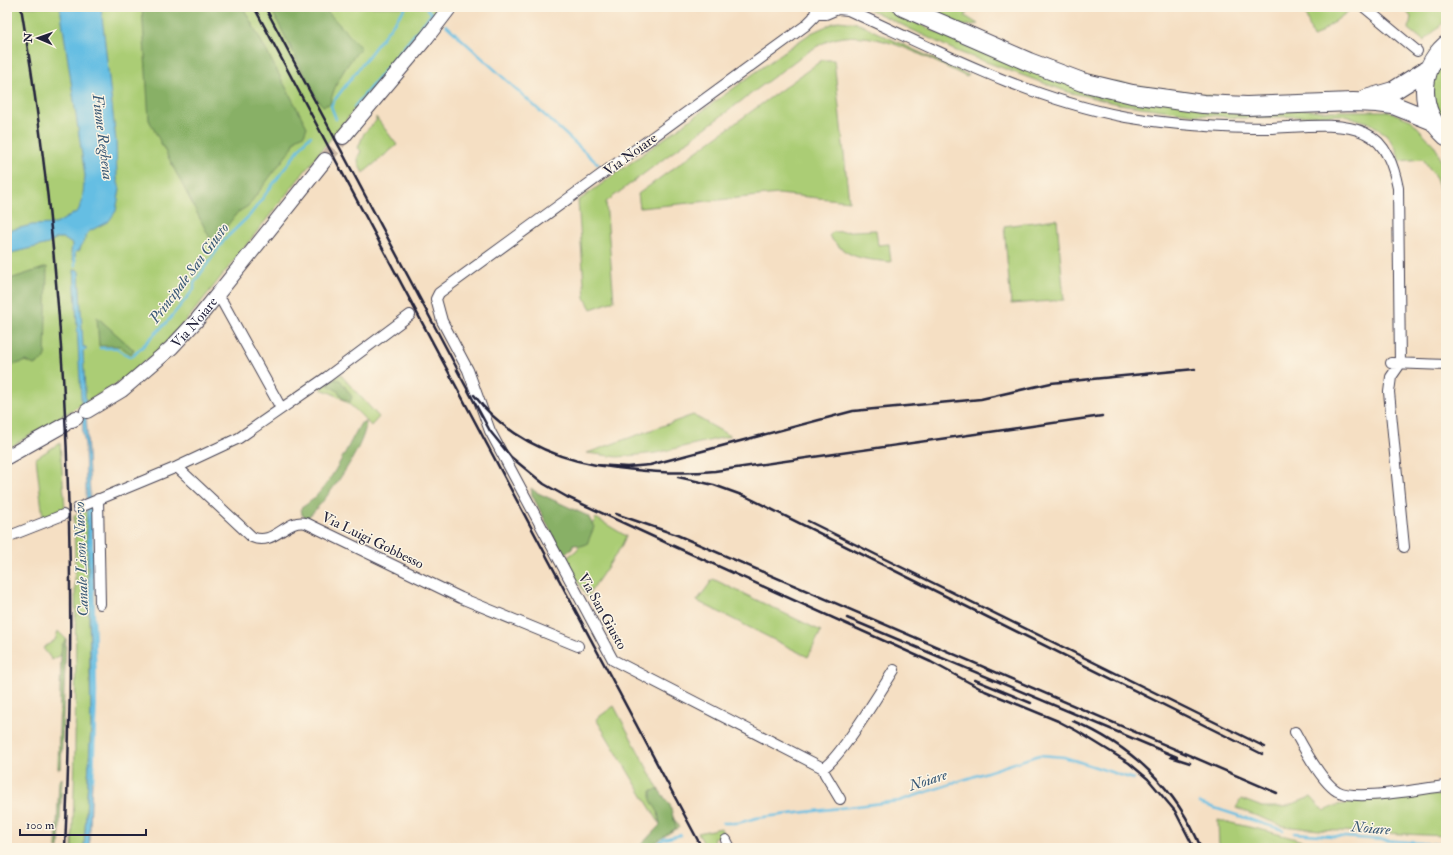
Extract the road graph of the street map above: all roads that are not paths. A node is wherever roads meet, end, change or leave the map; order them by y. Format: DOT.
graph roads {
  1 [pos="450,7"];
  2 [pos="903,7"];
  3 [pos="1364,7"];
  4 [pos="837,8"];
  5 [pos="816,10"];
  6 [pos="1446,45"];
  7 [pos="1417,51"];
  8 [pos="1428,69"];
  9 [pos="1353,102"];
  10 [pos="1433,121"];
  11 [pos="1446,136"];
  12 [pos="343,137"];
  13 [pos="325,160"];
  14 [pos="216,296"];
  15 [pos="437,297"];
  16 [pos="410,315"];
  17 [pos="1396,364"];
  18 [pos="1446,365"];
  19 [pos="281,408"];
  20 [pos="7,457"];
  21 [pos="177,467"];
  22 [pos="96,500"];
  23 [pos="78,508"];
  24 [pos="63,515"];
  25 [pos="7,537"];
  26 [pos="1404,547"];
  27 [pos="100,604"];
  28 [pos="578,646"];
  29 [pos="894,670"];
  30 [pos="1295,732"];
  31 [pos="823,768"];
  32 [pos="1446,786"];
  33 [pos="840,799"];
  1 -- 12 [label="street"];
  2 -- 9 [label="highway"];
  3 -- 7 [label="street"];
  4 -- 5 [label="street"];
  4 -- 17 [label="street"];
  5 -- 15 [label="street, Via Noiare"];
  6 -- 8 [label="highway"];
  8 -- 9 [label="highway"];
  8 -- 10 [label="highway"];
  9 -- 10 [label="highway"];
  10 -- 11 [label="highway"];
  13 -- 14 [label="street"];
  14 -- 19 [label="street, Via Noiare"];
  14 -- 20 [label="street, Via Noiare"];
  15 -- 31 [label="street, Via San Giusto"];
  16 -- 19 [label="street"];
  17 -- 18 [label="street"];
  17 -- 26 [label="street"];
  19 -- 21 [label="street"];
  21 -- 22 [label="street"];
  21 -- 28 [label="street, Via Luigi Gobbesso"];
  22 -- 23 [label="street"];
  22 -- 27 [label="street"];
  24 -- 25 [label="street"];
  29 -- 31 [label="street"];
  30 -- 32 [label="street"];
  31 -- 33 [label="street"];
}
